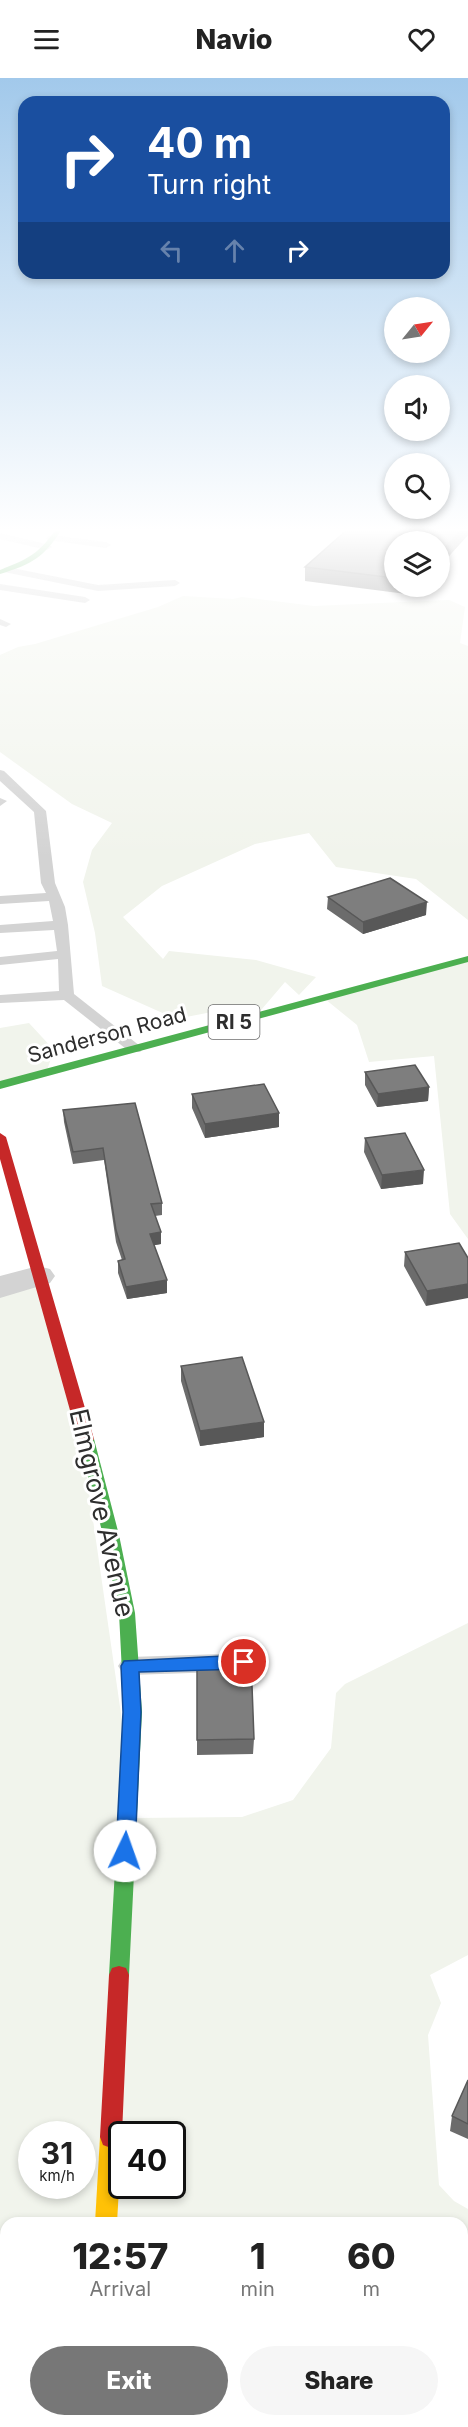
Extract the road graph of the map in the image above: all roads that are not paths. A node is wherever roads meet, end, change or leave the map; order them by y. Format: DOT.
graph roads {
  1 [pos="1,775"];
  2 [pos="0,890"];
  3 [pos="54,897"];
  4 [pos="22,899"];
  5 [pos="0,900"];
  6 [pos="61,925"];
  7 [pos="0,929"];
  8 [pos="65,954"];
  9 [pos="468,959"];
  10 [pos="0,961"];
  11 [pos="67,994"];
  12 [pos="0,999"];
  13 [pos="135,1049"];
  14 [pos="0,1085"];
  15 [pos="0,1137"];
  16 [pos="38,1276"];
  17 [pos="0,1287"];
  18 [pos="244,1662"];
  19 [pos="130,1666"];
  20 [pos="106,2217"];
  1 -- 3 [label="lane"];
  2 -- 4 [label="lane"];
  3 -- 4 [label="lane"];
  3 -- 6 [label="lane"];
  4 -- 5 [label="lane"];
  6 -- 7 [label="lane"];
  6 -- 8 [label="lane"];
  8 -- 10 [label="lane"];
  8 -- 11 [label="lane"];
  9 -- 13 [label="street, Sanderson Road / RI 5"];
  11 -- 12 [label="lane"];
  11 -- 13 [label="lane"];
  13 -- 14 [label="street, Sanderson Road / RI 5"];
  15 -- 16 [label="street, Elmgrove Avenue"];
  16 -- 17 [label="street"];
  16 -- 19 [label="street, Elmgrove Avenue"];
  18 -- 19 [label="lane"];
  19 -- 20 [label="street, Elmgrove Avenue"];
}
